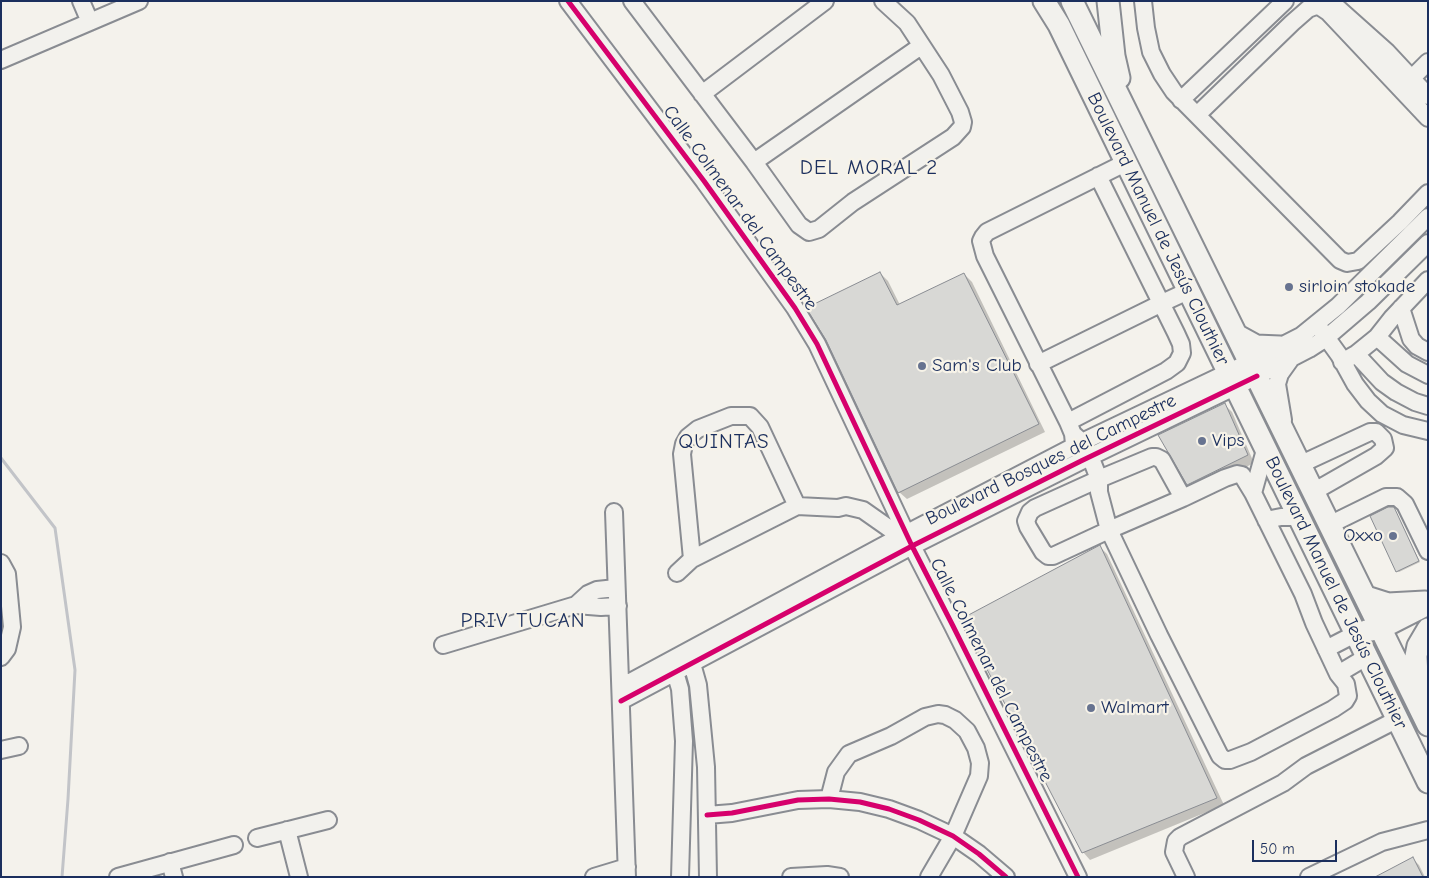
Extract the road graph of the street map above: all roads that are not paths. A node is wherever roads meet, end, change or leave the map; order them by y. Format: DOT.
graph roads {
  1 [pos="81,1"];
  2 [pos="139,1"];
  3 [pos="568,1"];
  4 [pos="632,1"];
  5 [pos="825,1"];
  6 [pos="882,1"];
  7 [pos="1044,1"];
  8 [pos="1072,1"];
  9 [pos="1108,1"];
  10 [pos="1143,1"];
  11 [pos="1285,1"];
  12 [pos="1330,1"];
  13 [pos="90,22"];
  14 [pos="921,46"];
  15 [pos="3,53"];
  16 [pos="1428,62"];
  17 [pos="1411,78"];
  18 [pos="702,94"];
  19 [pos="1428,96"];
  20 [pos="1181,100"];
  21 [pos="1126,110"];
  22 [pos="1196,115"];
  23 [pos="1428,118"];
  24 [pos="754,162"];
  25 [pos="1125,162"];
  26 [pos="1098,176"];
  27 [pos="1428,193"];
  28 [pos="1428,217"];
  29 [pos="1406,228"];
  30 [pos="1428,243"];
  31 [pos="1428,280"];
  32 [pos="1188,291"];
  33 [pos="1162,303"];
  34 [pos="1402,308"];
  35 [pos="1321,331"];
  36 [pos="1236,336"];
  37 [pos="1377,337"];
  38 [pos="1286,352"];
  39 [pos="1428,352"];
  40 [pos="1349,358"];
  41 [pos="1038,364"];
  42 [pos="1253,369"];
  43 [pos="1428,375"];
  44 [pos="1232,379"];
  45 [pos="1428,406"];
  46 [pos="1428,431"];
  47 [pos="1284,432"];
  48 [pos="1078,444"];
  49 [pos="1265,450"];
  50 [pos="1299,465"];
  51 [pos="1097,485"];
  52 [pos="1313,492"];
  53 [pos="1253,493"];
  54 [pos="1182,498"];
  55 [pos="797,506"];
  56 [pos="614,512"];
  57 [pos="1298,517"];
  58 [pos="1266,520"];
  59 [pos="1329,525"];
  60 [pos="1109,530"];
  61 [pos="901,540"];
  62 [pos="1428,552"];
  63 [pos="692,559"];
  64 [pos="1,563"];
  65 [pos="677,573"];
  66 [pos="616,588"];
  67 [pos="1366,597"];
  68 [pos="1428,603"];
  69 [pos="576,605"];
  70 [pos="618,606"];
  71 [pos="1428,627"];
  72 [pos="1357,634"];
  73 [pos="1385,637"];
  74 [pos="443,645"];
  75 [pos="1326,649"];
  76 [pos="1368,656"];
  77 [pos="1,657"];
  78 [pos="690,657"];
  79 [pos="673,666"];
  80 [pos="1338,674"];
  81 [pos="621,694"];
  82 [pos="1424,714"];
  83 [pos="1398,718"];
  84 [pos="19,746"];
  85 [pos="1,750"];
  86 [pos="1428,782"];
  87 [pos="830,799"];
  88 [pos="707,816"];
  89 [pos="328,820"];
  90 [pos="287,830"];
  91 [pos="1428,830"];
  92 [pos="953,836"];
  93 [pos="257,838"];
  94 [pos="234,845"];
  95 [pos="172,869"];
  96 [pos="627,872"];
  97 [pos="118,877"];
  98 [pos="299,877"];
  99 [pos="594,877"];
  100 [pos="680,877"];
  101 [pos="708,877"];
  102 [pos="791,877"];
  103 [pos="840,877"];
  104 [pos="929,877"];
  105 [pos="1006,877"];
  106 [pos="1078,877"];
  107 [pos="1186,877"];
  108 [pos="1308,877"];
  1 -- 13 [label="street"];
  2 -- 13 [label="street"];
  3 -- 61 [label="street, Calle Colmenar del Campestre"];
  4 -- 18 [label="street"];
  5 -- 18 [label="street"];
  6 -- 14 [label="street"];
  7 -- 25 [label="main road, Boulevard Manuel de Jesús Clouthier"];
  8 -- 21 [label="main road, Boulevard Manuel de Jesús Clouthier"];
  9 -- 21 [label="main road"];
  10 -- 20 [label="street"];
  11 -- 20 [label="street"];
  12 -- 17 [label="street"];
  13 -- 15 [label="street"];
  14 -- 24 [label="street"];
  14 -- 24 [label="street"];
  16 -- 17 [label="street"];
  17 -- 19 [label="street"];
  18 -- 24 [label="street"];
  20 -- 22 [label="street"];
  21 -- 36 [label="main road, Boulevard Manuel de Jesús Clouthier"];
  22 -- 23 [label="street"];
  22 -- 29 [label="street"];
  25 -- 26 [label="street"];
  25 -- 32 [label="main road, Boulevard Manuel de Jesús Clouthier"];
  26 -- 33 [label="street"];
  26 -- 41 [label="street"];
  27 -- 29 [label="street"];
  28 -- 29 [label="street"];
  29 -- 35 [label="street"];
  30 -- 35 [label="street"];
  31 -- 34 [label="street"];
  32 -- 33 [label="street"];
  32 -- 44 [label="main road, Boulevard Manuel de Jesús Clouthier"];
  33 -- 41 [label="street"];
  33 -- 48 [label="street"];
  34 -- 37 [label="street"];
  34 -- 39 [label="street"];
  35 -- 38 [label="street, Boulevard Bosques del Campestre"];
  35 -- 40 [label="street"];
  36 -- 38 [label="main road"];
  36 -- 42 [label="main road, Boulevard Manuel de Jesús Clouthier"];
  37 -- 40 [label="street"];
  37 -- 43 [label="street"];
  38 -- 42 [label="street, Boulevard Bosques del Campestre"];
  38 -- 47 [label="street"];
  40 -- 45 [label="street"];
  40 -- 46 [label="street"];
  41 -- 48 [label="street"];
  42 -- 44 [label="street, Boulevard Bosques del Campestre"];
  42 -- 47 [label="main road, Boulevard Manuel de Jesús Clouthier"];
  44 -- 48 [label="street, Boulevard Bosques del Campestre"];
  44 -- 49 [label="main road, Boulevard Manuel de Jesús Clouthier"];
  47 -- 50 [label="main road, Boulevard Manuel de Jesús Clouthier"];
  48 -- 51 [label="street"];
  48 -- 61 [label="street, Boulevard Bosques del Campestre"];
  49 -- 53 [label="street"];
  49 -- 57 [label="main road, Boulevard Manuel de Jesús Clouthier"];
  50 -- 52 [label="main road, Boulevard Manuel de Jesús Clouthier"];
  50 -- 52 [label="street"];
  51 -- 54 [label="street"];
  51 -- 60 [label="street"];
  51 -- 60 [label="street"];
  52 -- 59 [label="main road, Boulevard Manuel de Jesús Clouthier"];
  53 -- 54 [label="street"];
  53 -- 58 [label="street"];
  54 -- 60 [label="street"];
  55 -- 61 [label="street"];
  55 -- 63 [label="street"];
  55 -- 63 [label="street"];
  56 -- 66 [label="street"];
  57 -- 58 [label="street"];
  57 -- 72 [label="main road, Boulevard Manuel de Jesús Clouthier"];
  58 -- 75 [label="street"];
  59 -- 62 [label="street"];
  59 -- 67 [label="main road, Boulevard Manuel de Jesús Clouthier"];
  60 -- 80 [label="street"];
  61 -- 78 [label="street, Boulevard Bosques del Campestre"];
  61 -- 78 [label="street, Boulevard Bosques del Campestre"];
  61 -- 106 [label="street, Calle Colmenar del Campestre"];
  63 -- 65 [label="street"];
  64 -- 77 [label="street"];
  66 -- 69 [label="street"];
  66 -- 70 [label="street"];
  67 -- 68 [label="main road"];
  67 -- 73 [label="main road, Boulevard Manuel de Jesús Clouthier"];
  68 -- 73 [label="main road"];
  69 -- 70 [label="street"];
  69 -- 74 [label="street"];
  70 -- 81 [label="street"];
  71 -- 73 [label="main road"];
  71 -- 82 [label="main road"];
  72 -- 73 [label="main road"];
  72 -- 75 [label="street"];
  72 -- 76 [label="main road, Boulevard Manuel de Jesús Clouthier"];
  73 -- 76 [label="main road"];
  73 -- 82 [label="main road, Boulevard Manuel de Jesús Clouthier"];
  75 -- 80 [label="street"];
  76 -- 80 [label="street"];
  76 -- 83 [label="main road, Boulevard Manuel de Jesús Clouthier"];
  78 -- 79 [label="street, Boulevard Bosques del Campestre"];
  78 -- 88 [label="street"];
  79 -- 81 [label="street, Boulevard Bosques del Campestre"];
  79 -- 100 [label="street"];
  81 -- 96 [label="street"];
  83 -- 86 [label="main road, Boulevard Manuel de Jesús Clouthier"];
  83 -- 107 [label="street"];
  84 -- 85 [label="street"];
  87 -- 88 [label="street"];
  87 -- 92 [label="street"];
  87 -- 92 [label="street"];
  88 -- 101 [label="street"];
  89 -- 90 [label="street"];
  90 -- 93 [label="street"];
  90 -- 98 [label="street"];
  91 -- 108 [label="street"];
  92 -- 104 [label="street"];
  92 -- 105 [label="street"];
  94 -- 95 [label="street"];
  95 -- 97 [label="street"];
  96 -- 99 [label="street"];
  102 -- 103 [label="street"];
}
